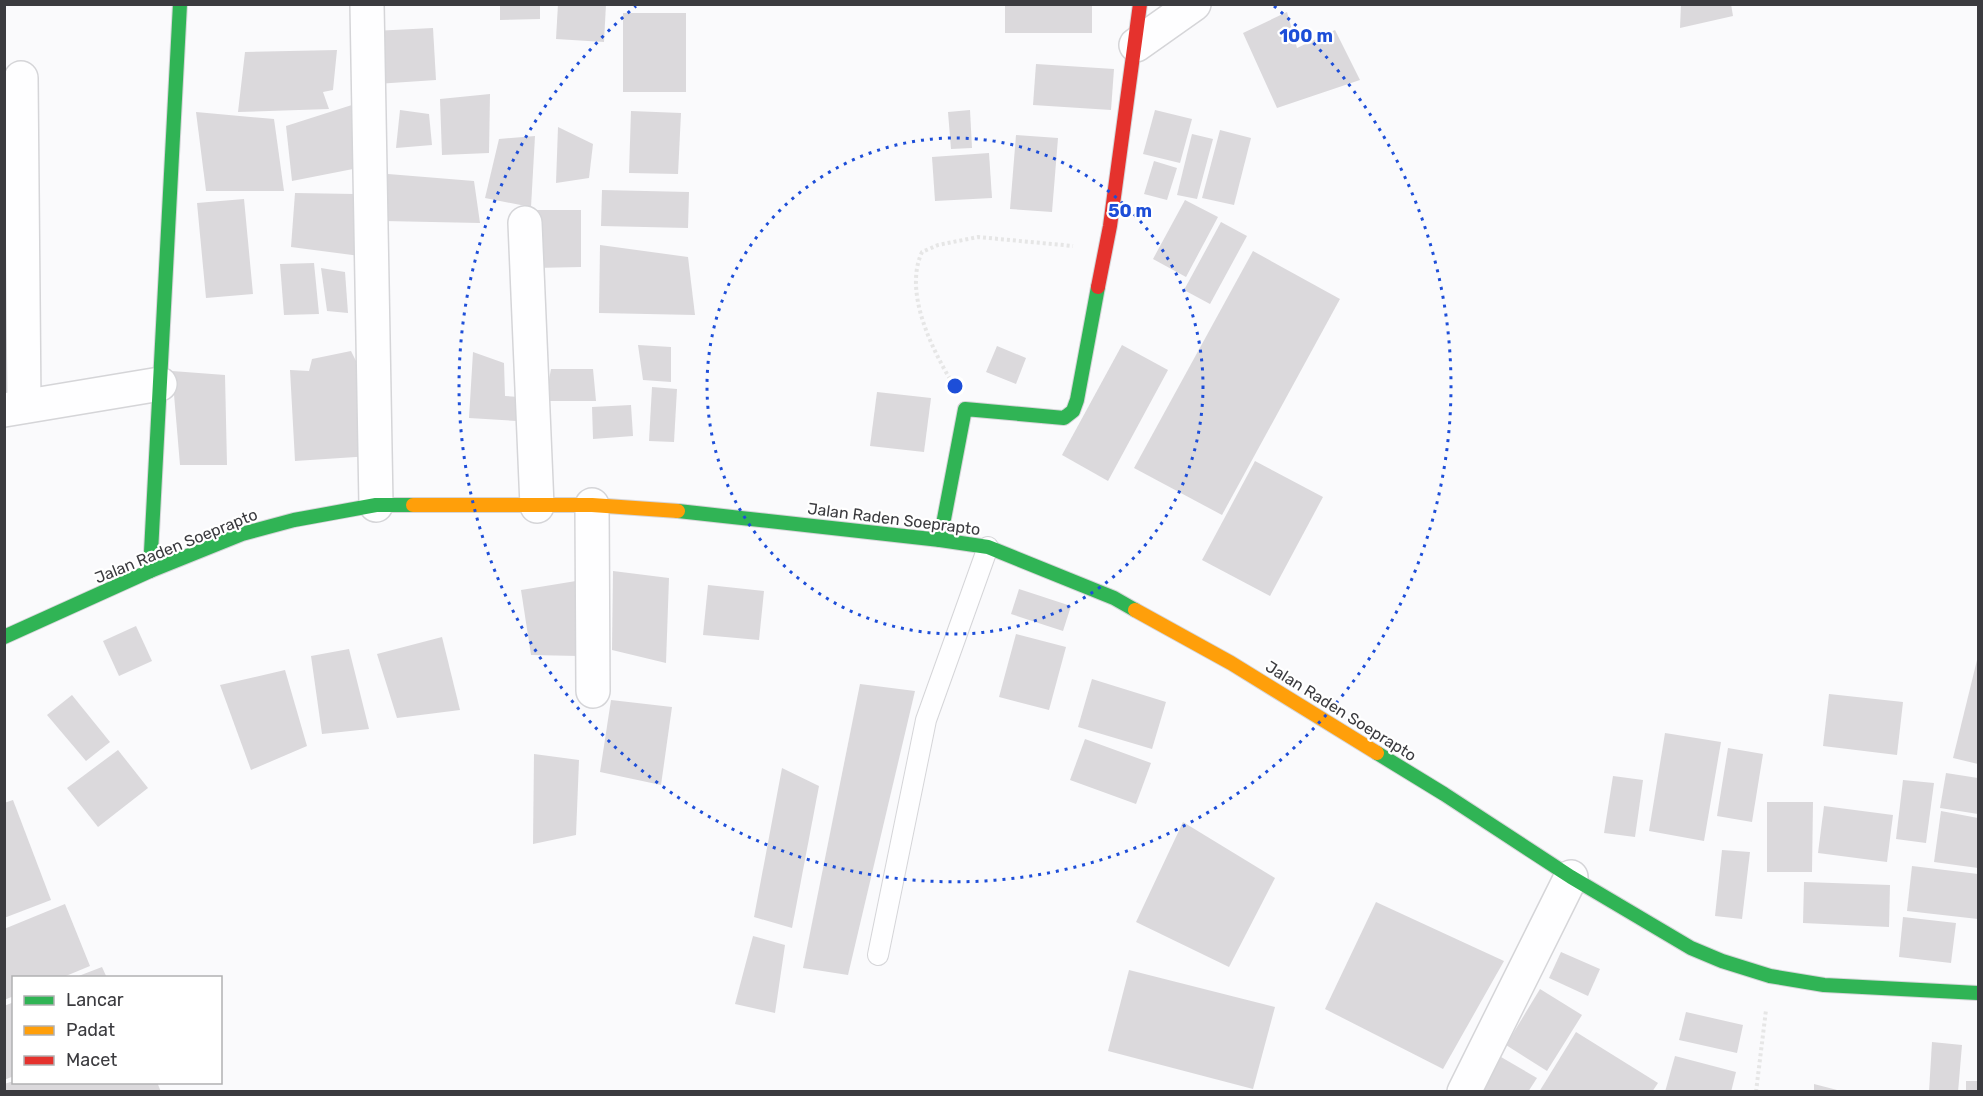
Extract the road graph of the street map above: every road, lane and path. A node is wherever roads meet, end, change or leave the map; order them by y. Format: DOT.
graph roads {
  1 [pos="180,4"];
  2 [pos="367,4"];
  3 [pos="1140,4"];
  4 [pos="1194,4"];
  5 [pos="1136,45"];
  6 [pos="21,78"];
  7 [pos="525,223"];
  8 [pos="1105,249"];
  9 [pos="937,357"];
  10 [pos="160,384"];
  11 [pos="14,408"];
  12 [pos="376,505"];
  13 [pos="592,505"];
  14 [pos="537,506"];
  15 [pos="940,540"];
  16 [pos="988,547"];
  17 [pos="150,571"];
  18 [pos="4,637"];
  19 [pos="593,691"];
  20 [pos="1571,877"];
  21 [pos="879,955"];
  22 [pos="1770,976"];
  23 [pos="1978,993"];
  24 [pos="1464,1092"];
  25 [pos="1756,1092"];
  1 -- 10 [label="main road"];
  2 -- 12 [label="street"];
  3 -- 5 [label="main road"];
  4 -- 5 [label="street"];
  5 -- 8 [label="main road"];
  6 -- 11 [label="street"];
  7 -- 14 [label="street"];
  8 -- 9 [label="path"];
  8 -- 15 [label="main road"];
  10 -- 11 [label="street"];
  10 -- 17 [label="main road"];
  12 -- 14 [label="main road, Jalan Raden Soeprapto"];
  12 -- 17 [label="main road, Jalan Raden Soeprapto"];
  13 -- 14 [label="main road, Jalan Raden Soeprapto"];
  13 -- 15 [label="main road, Jalan Raden Soeprapto"];
  13 -- 19 [label="street"];
  15 -- 16 [label="main road, Jalan Raden Soeprapto"];
  16 -- 20 [label="main road, Jalan Raden Soeprapto"];
  16 -- 21 [label="lane"];
  17 -- 18 [label="main road, Jalan Raden Soeprapto"];
  20 -- 22 [label="main road, Jalan Raden Soeprapto"];
  20 -- 24 [label="street"];
  22 -- 23 [label="main road, Jalan Raden Soeprapto"];
  22 -- 25 [label="path"];
}
